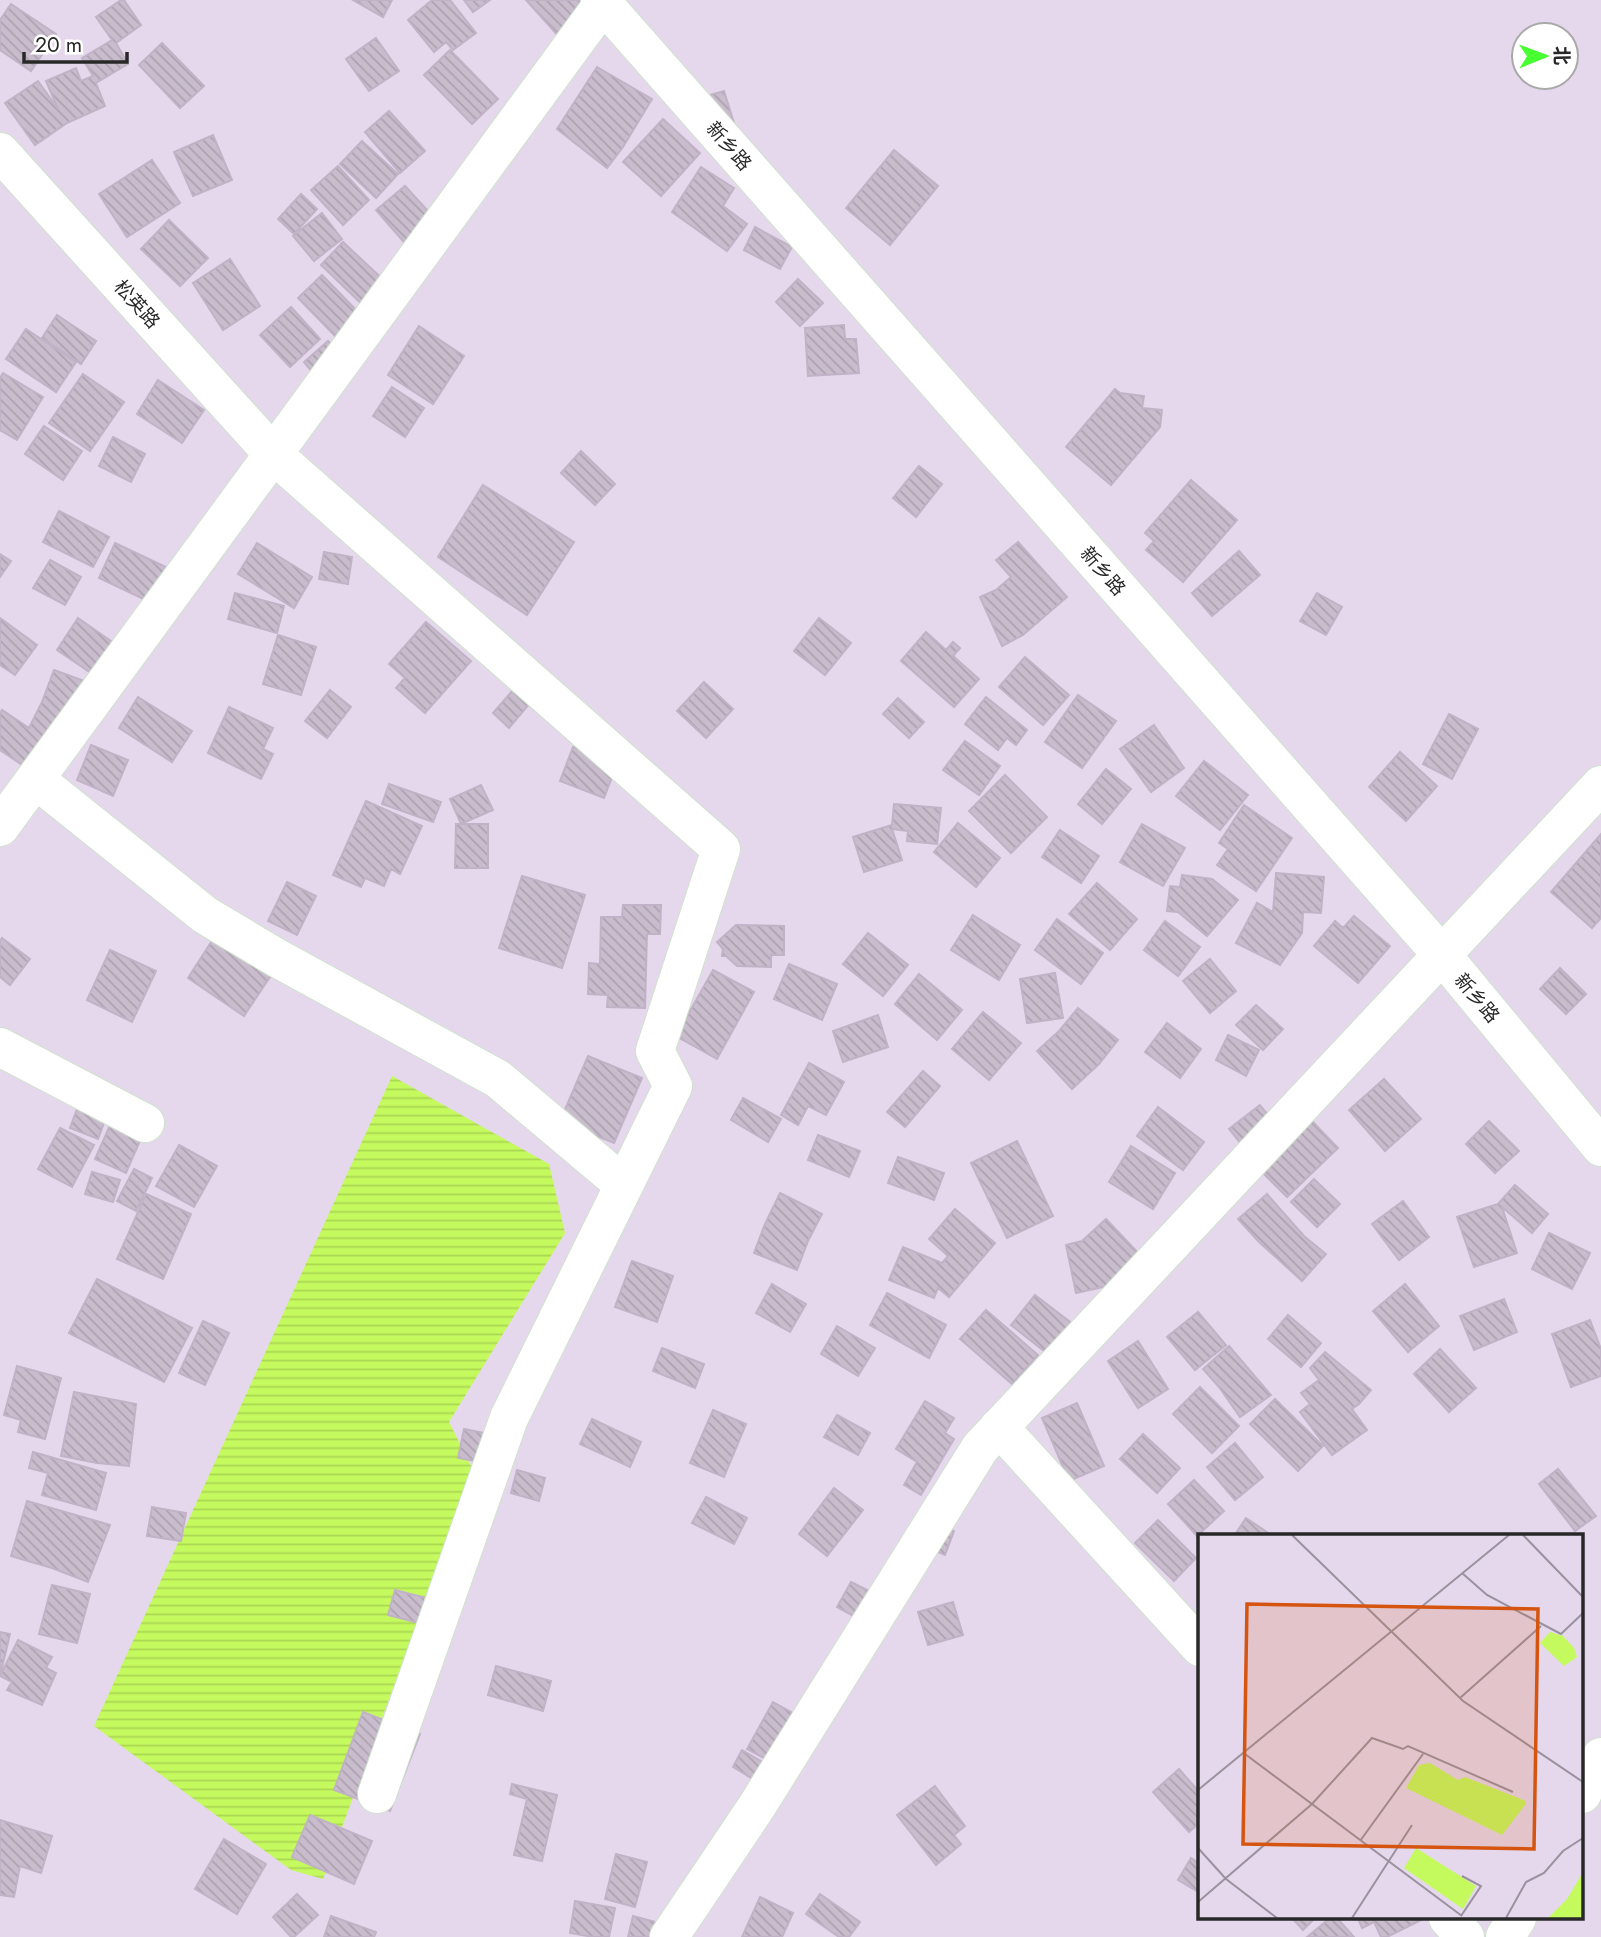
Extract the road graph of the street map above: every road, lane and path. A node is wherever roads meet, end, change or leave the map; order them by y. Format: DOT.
graph roads {
  1 [pos="602,2"];
  2 [pos="0,152"];
  3 [pos="274,455"];
  4 [pos="35,779"];
  5 [pos="1601,785"];
  6 [pos="0,827"];
  7 [pos="1441,955"];
  8 [pos="0,1046"];
  9 [pos="145,1123"];
  10 [pos="1601,1147"];
  11 [pos="624,1185"];
  12 [pos="999,1427"];
  13 [pos="1198,1645"];
  14 [pos="1601,1757"];
  15 [pos="1584,1790"];
  16 [pos="377,1794"];
  17 [pos="1450,1920"];
  18 [pos="1516,1920"];
  19 [pos="669,1937"];
  20 [pos="1465,1937"];
  21 [pos="1505,1937"];
  1 -- 3 [label="street"];
  1 -- 7 [label="street, 新乡路"];
  2 -- 3 [label="street, 松英路"];
  3 -- 4 [label="street"];
  3 -- 11 [label="street, 松英路"];
  4 -- 6 [label="street"];
  4 -- 11 [label="street"];
  5 -- 7 [label="street"];
  7 -- 10 [label="street, 新乡路"];
  7 -- 12 [label="street"];
  8 -- 9 [label="street"];
  11 -- 16 [label="street"];
  12 -- 13 [label="street"];
  12 -- 19 [label="street"];
  14 -- 15 [label="street"];
  17 -- 20 [label="street"];
  18 -- 21 [label="street"];
}
